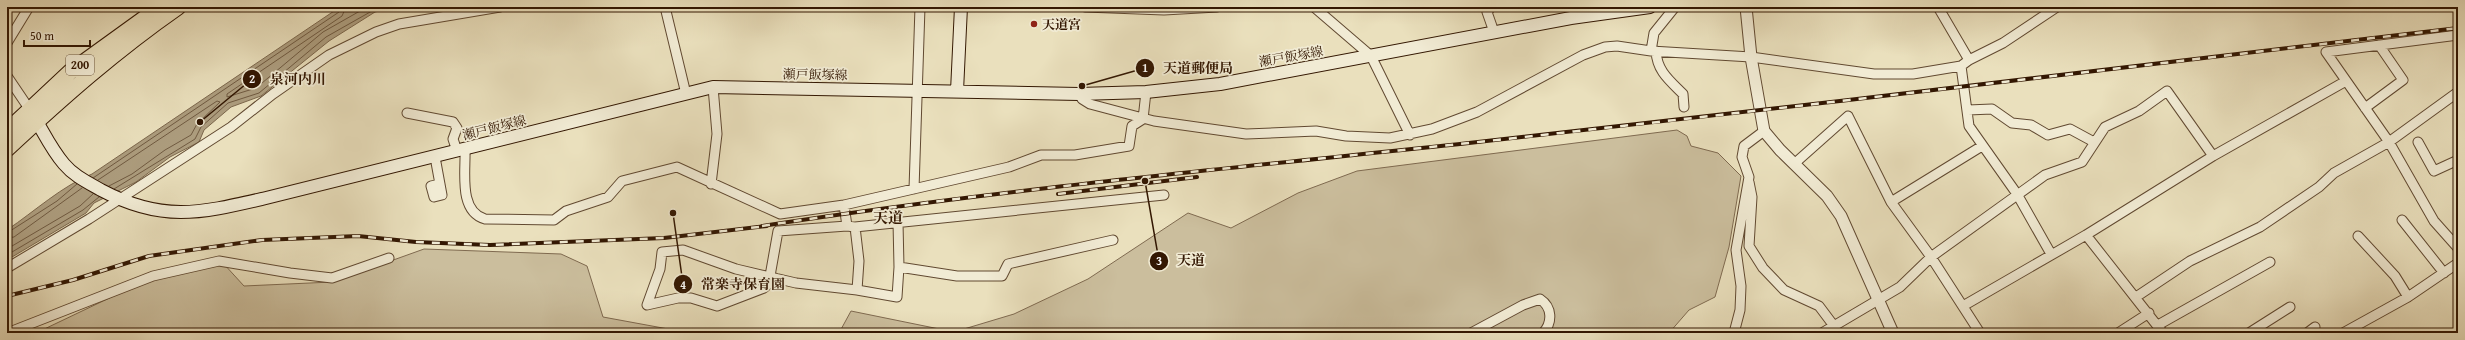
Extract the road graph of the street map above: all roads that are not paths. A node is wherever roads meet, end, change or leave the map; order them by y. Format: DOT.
graph roads {
  1 [pos="29,7"];
  2 [pos="160,7"];
  3 [pos="178,7"];
  4 [pos="500,7"];
  5 [pos="664,7"];
  6 [pos="920,7"];
  7 [pos="961,7"];
  8 [pos="1085,7"];
  9 [pos="1216,7"];
  10 [pos="1314,7"];
  11 [pos="1491,7"];
  12 [pos="1650,7"];
  13 [pos="1675,7"];
  14 [pos="1746,7"];
  15 [pos="1938,7"];
  16 [pos="2057,7"];
  17 [pos="1608,10"];
  18 [pos="1494,32"];
  19 [pos="2458,35"];
  20 [pos="7,43"];
  21 [pos="2379,45"];
  22 [pos="1654,51"];
  23 [pos="1371,56"];
  24 [pos="1751,57"];
  25 [pos="1969,60"];
  26 [pos="1961,66"];
  27 [pos="7,76"];
  28 [pos="2346,81"];
  29 [pos="713,87"];
  30 [pos="918,90"];
  31 [pos="957,91"];
  32 [pos="1146,92"];
  33 [pos="2458,92"];
  34 [pos="686,94"];
  35 [pos="1079,94"];
  36 [pos="1684,107"];
  37 [pos="2364,108"];
  38 [pos="1968,110"];
  39 [pos="407,113"];
  40 [pos="33,116"];
  41 [pos="1143,119"];
  42 [pos="7,131"];
  43 [pos="1764,131"];
  44 [pos="1410,135"];
  45 [pos="2094,142"];
  46 [pos="2389,142"];
  47 [pos="2418,142"];
  48 [pos="1982,146"];
  49 [pos="7,149"];
  50 [pos="461,150"];
  51 [pos="2213,156"];
  52 [pos="435,157"];
  53 [pos="2458,160"];
  54 [pos="1794,164"];
  55 [pos="1749,177"];
  56 [pos="440,184"];
  57 [pos="711,184"];
  58 [pos="914,188"];
  59 [pos="2017,194"];
  60 [pos="1164,196"];
  61 [pos="119,199"];
  62 [pos="1891,202"];
  63 [pos="844,205"];
  64 [pos="2402,220"];
  65 [pos="898,222"];
  66 [pos="851,227"];
  67 [pos="2086,235"];
  68 [pos="2358,236"];
  69 [pos="1113,240"];
  70 [pos="2458,248"];
  71 [pos="2051,254"];
  72 [pos="1931,256"];
  73 [pos="389,258"];
  74 [pos="2270,262"];
  75 [pos="2458,263"];
  76 [pos="899,267"];
  77 [pos="7,268"];
  78 [pos="2444,273"];
  79 [pos="772,277"];
  80 [pos="857,290"];
  81 [pos="2136,297"];
  82 [pos="2408,297"];
  83 [pos="1878,300"];
  84 [pos="1962,306"];
  85 [pos="2290,307"];
  86 [pos="2149,313"];
  87 [pos="2158,325"];
  88 [pos="1834,326"];
  89 [pos="2316,327"];
  90 [pos="7,333"];
  91 [pos="1471,333"];
  92 [pos="1542,333"];
  93 [pos="1734,333"];
  94 [pos="1822,333"];
  95 [pos="1893,333"];
  96 [pos="1980,333"];
  97 [pos="2118,333"];
  98 [pos="2163,333"];
  99 [pos="2249,333"];
  100 [pos="2307,333"];
  101 [pos="2343,333"];
  1 -- 20 [label="street"];
  2 -- 40 [label="highway, 200"];
  3 -- 40 [label="highway, 200"];
  4 -- 61 [label="street"];
  5 -- 34 [label="street"];
  6 -- 30 [label="street"];
  7 -- 31 [label="main road"];
  8 -- 9 [label="street"];
  10 -- 23 [label="street"];
  11 -- 18 [label="street"];
  12 -- 17 [label="main road, 瀬戸飯塚線"];
  13 -- 22 [label="street"];
  14 -- 24 [label="street"];
  15 -- 25 [label="street"];
  16 -- 25 [label="street"];
  17 -- 18 [label="main road, 瀬戸飯塚線"];
  18 -- 23 [label="main road, 瀬戸飯塚線"];
  19 -- 21 [label="street"];
  21 -- 28 [label="street"];
  21 -- 37 [label="street"];
  22 -- 24 [label="street"];
  22 -- 36 [label="street"];
  22 -- 44 [label="street"];
  23 -- 32 [label="main road, 瀬戸飯塚線"];
  23 -- 44 [label="street"];
  24 -- 26 [label="street"];
  24 -- 43 [label="street"];
  25 -- 26 [label="street"];
  26 -- 38 [label="street"];
  27 -- 40 [label="street"];
  28 -- 37 [label="street"];
  28 -- 51 [label="street"];
  29 -- 30 [label="main road, 瀬戸飯塚線"];
  29 -- 34 [label="main road, 瀬戸飯塚線"];
  29 -- 57 [label="street"];
  30 -- 31 [label="main road, 瀬戸飯塚線"];
  30 -- 58 [label="street"];
  31 -- 35 [label="main road, 瀬戸飯塚線"];
  32 -- 35 [label="main road, 瀬戸飯塚線"];
  32 -- 41 [label="street"];
  33 -- 46 [label="street"];
  34 -- 50 [label="main road, 瀬戸飯塚線"];
  35 -- 41 [label="street"];
  37 -- 46 [label="street"];
  38 -- 45 [label="street"];
  38 -- 48 [label="street"];
  39 -- 50 [label="street"];
  40 -- 42 [label="highway, 200"];
  40 -- 49 [label="highway, 200"];
  40 -- 61 [label="main road, 瀬戸飯塚線"];
  41 -- 44 [label="street"];
  41 -- 58 [label="street"];
  43 -- 54 [label="street"];
  43 -- 55 [label="street"];
  45 -- 51 [label="street"];
  45 -- 59 [label="street"];
  46 -- 70 [label="street"];
  46 -- 81 [label="street"];
  47 -- 53 [label="street"];
  48 -- 59 [label="street"];
  48 -- 62 [label="street"];
  50 -- 52 [label="main road, 瀬戸飯塚線"];
  50 -- 57 [label="street"];
  51 -- 67 [label="street"];
  52 -- 56 [label="street"];
  52 -- 61 [label="main road, 瀬戸飯塚線"];
  54 -- 62 [label="street"];
  54 -- 83 [label="street"];
  55 -- 88 [label="street"];
  55 -- 93 [label="street"];
  57 -- 63 [label="street"];
  58 -- 63 [label="street"];
  59 -- 71 [label="street"];
  59 -- 72 [label="street"];
  60 -- 65 [label="street"];
  61 -- 77 [label="street"];
  62 -- 72 [label="street"];
  63 -- 66 [label="street"];
  64 -- 78 [label="street"];
  65 -- 66 [label="street"];
  65 -- 76 [label="street"];
  66 -- 79 [label="street"];
  66 -- 80 [label="street"];
  67 -- 71 [label="street"];
  67 -- 81 [label="street"];
  68 -- 82 [label="street"];
  69 -- 76 [label="street"];
  71 -- 84 [label="street"];
  72 -- 83 [label="street"];
  72 -- 84 [label="street"];
  73 -- 90 [label="street"];
  74 -- 87 [label="street"];
  75 -- 78 [label="street"];
  76 -- 80 [label="street"];
  78 -- 82 [label="street"];
  79 -- 79 [label="street"];
  79 -- 80 [label="street"];
  81 -- 86 [label="street"];
  82 -- 101 [label="street"];
  83 -- 88 [label="street"];
  83 -- 95 [label="street"];
  84 -- 96 [label="street"];
  85 -- 99 [label="street"];
  86 -- 87 [label="street"];
  86 -- 97 [label="street"];
  87 -- 98 [label="street"];
  88 -- 94 [label="street"];
  89 -- 100 [label="street"];
  91 -- 92 [label="street"];
}
